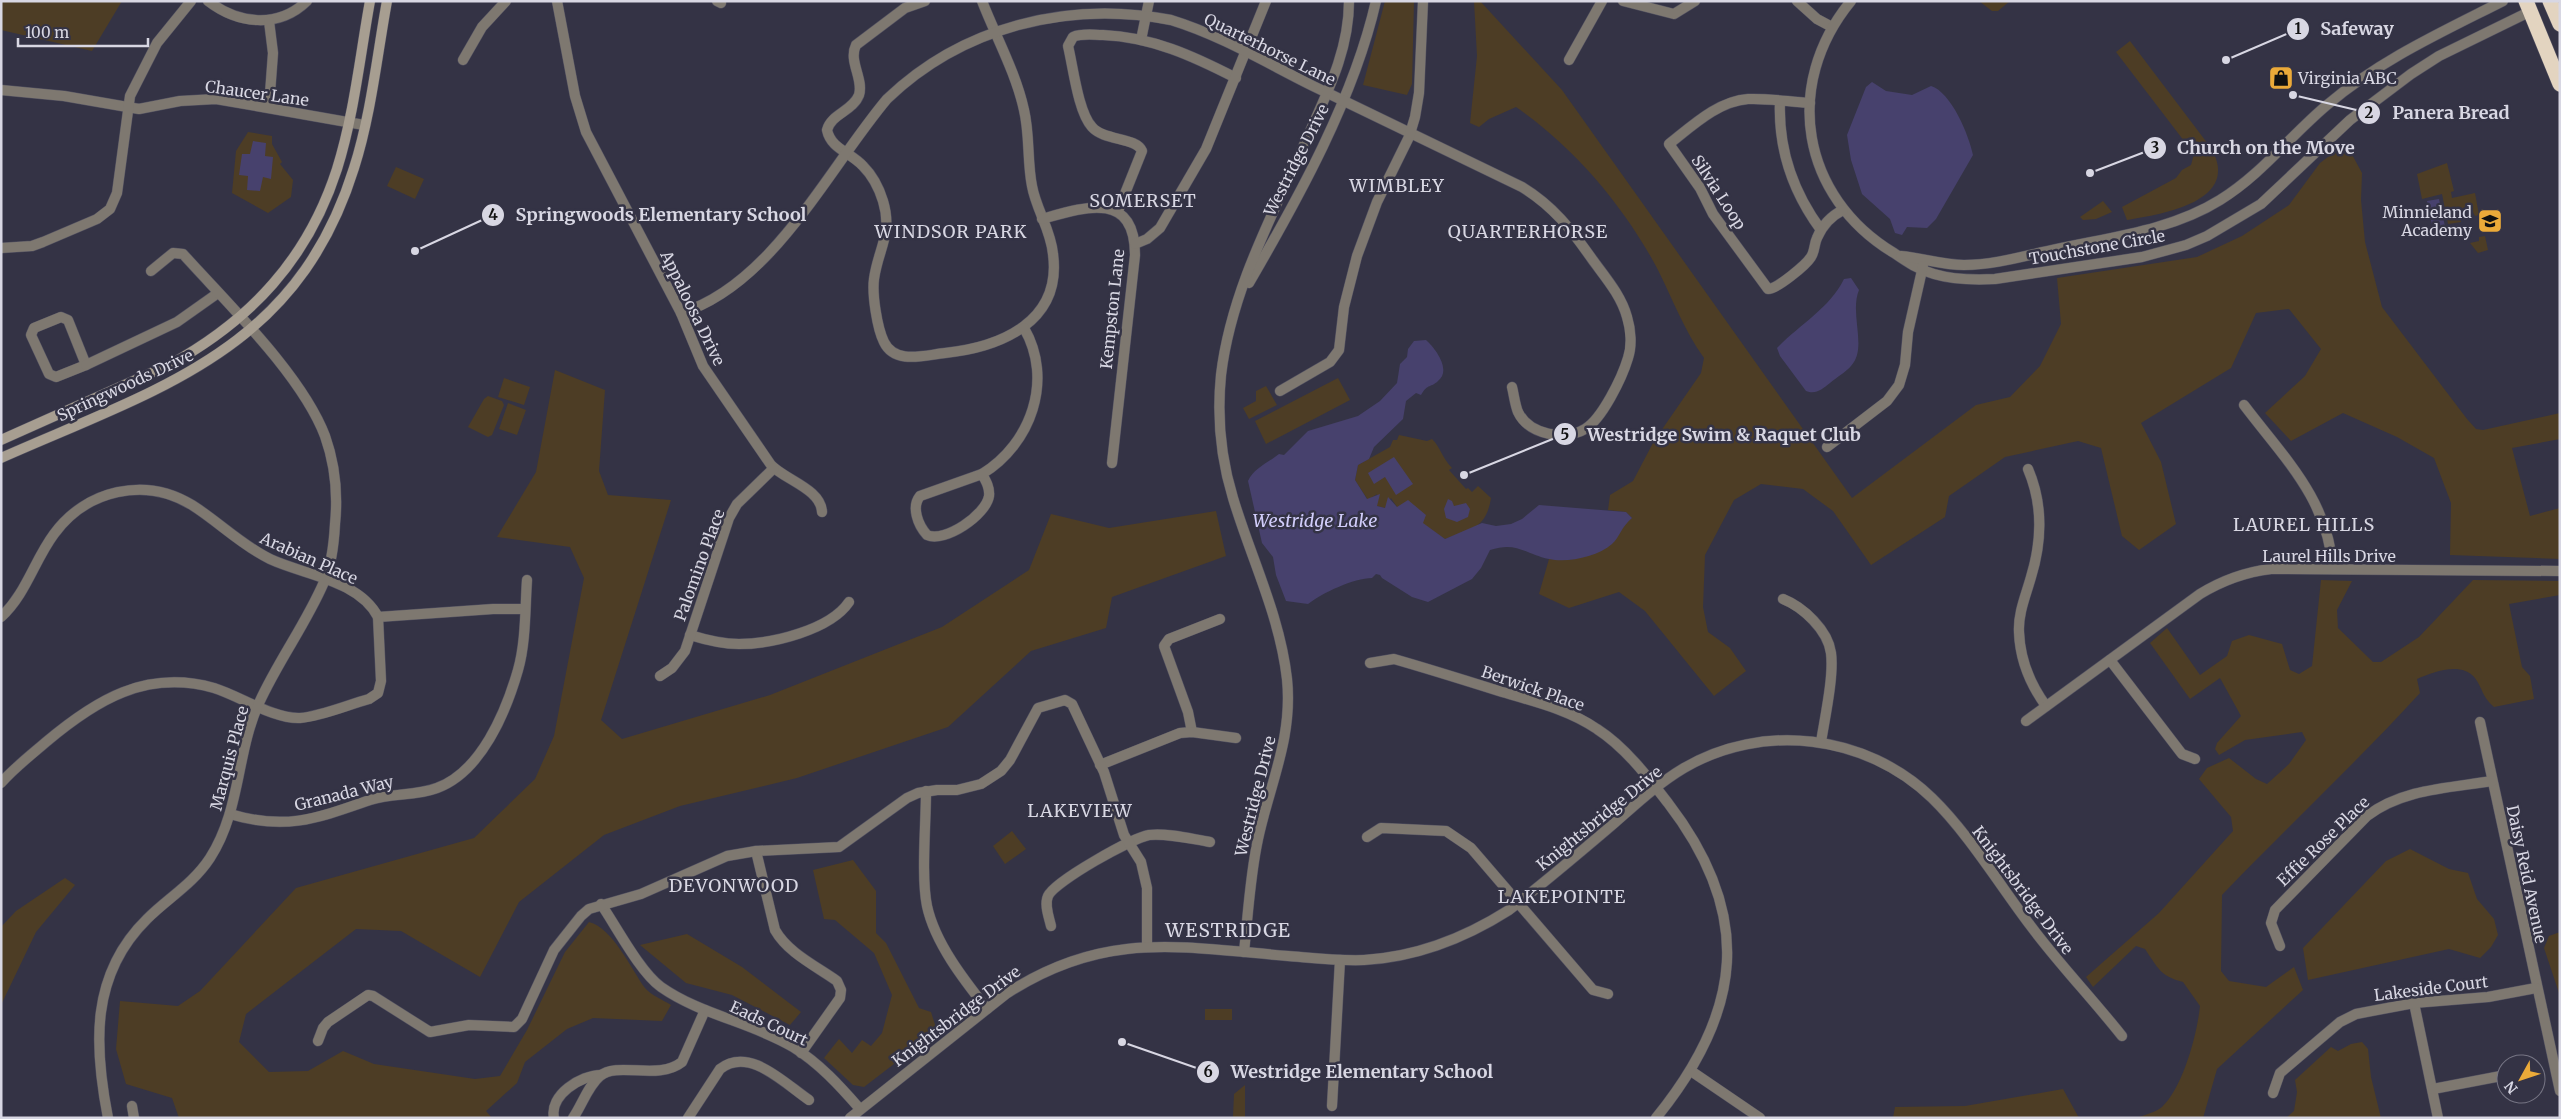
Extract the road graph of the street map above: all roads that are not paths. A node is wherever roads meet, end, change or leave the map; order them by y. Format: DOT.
graph roads {
  1 [pos="191,1"];
  2 [pos="208,1"];
  3 [pos="307,1"];
  4 [pos="370,1"];
  5 [pos="387,1"];
  6 [pos="506,1"];
  7 [pos="557,1"];
  8 [pos="925,1"];
  9 [pos="982,1"];
  10 [pos="1149,1"];
  11 [pos="1266,1"];
  12 [pos="1349,1"];
  13 [pos="1376,1"];
  14 [pos="1423,1"];
  15 [pos="1602,1"];
  16 [pos="1623,1"];
  17 [pos="1695,1"];
  18 [pos="1797,1"];
  19 [pos="1852,1"];
  20 [pos="2503,1"];
  21 [pos="2550,1"];
  22 [pos="2529,6"];
  23 [pos="1146,14"];
  24 [pos="269,21"];
  25 [pos="2560,24"];
  26 [pos="1832,27"];
  27 [pos="992,28"];
  28 [pos="1141,40"];
  29 [pos="1247,52"];
  30 [pos="463,60"];
  31 [pos="1569,60"];
  32 [pos="1236,78"];
  33 [pos="2560,84"];
  34 [pos="1,90"];
  35 [pos="1327,92"];
  36 [pos="1343,100"];
  37 [pos="1780,101"];
  38 [pos="1810,103"];
  39 [pos="269,107"];
  40 [pos="128,108"];
  41 [pos="348,122"];
  42 [pos="364,125"];
  43 [pos="1410,133"];
  44 [pos="846,152"];
  45 [pos="1843,210"];
  46 [pos="1118,211"];
  47 [pos="1042,219"];
  48 [pos="1821,230"];
  49 [pos="1135,244"];
  50 [pos="1,248"];
  51 [pos="1923,265"];
  52 [pos="151,271"];
  53 [pos="218,293"];
  54 [pos="1240,299"];
  55 [pos="681,312"];
  56 [pos="240,318"];
  57 [pos="1024,328"];
  58 [pos="251,330"];
  59 [pos="86,365"];
  60 [pos="1512,387"];
  61 [pos="1280,390"];
  62 [pos="2244,405"];
  63 [pos="1,440"];
  64 [pos="1827,447"];
  65 [pos="1,458"];
  66 [pos="1112,463"];
  67 [pos="774,468"];
  68 [pos="2028,469"];
  69 [pos="982,474"];
  70 [pos="822,512"];
  71 [pos="2333,569"];
  72 [pos="2560,571"];
  73 [pos="325,580"];
  74 [pos="527,580"];
  75 [pos="1783,599"];
  76 [pos="849,602"];
  77 [pos="524,609"];
  78 [pos="1,617"];
  79 [pos="378,617"];
  80 [pos="1220,619"];
  81 [pos="690,635"];
  82 [pos="2110,660"];
  83 [pos="1370,663"];
  84 [pos="660,676"];
  85 [pos="258,705"];
  86 [pos="2046,706"];
  87 [pos="2026,721"];
  88 [pos="2480,722"];
  89 [pos="1192,732"];
  90 [pos="1236,738"];
  91 [pos="1821,742"];
  92 [pos="2195,759"];
  93 [pos="1100,765"];
  94 [pos="2492,781"];
  95 [pos="1,783"];
  96 [pos="1656,788"];
  97 [pos="926,791"];
  98 [pos="230,814"];
  99 [pos="1366,837"];
  100 [pos="1210,842"];
  101 [pos="1128,843"];
  102 [pos="756,851"];
  103 [pos="1519,903"];
  104 [pos="601,904"];
  105 [pos="1051,926"];
  106 [pos="1147,946"];
  107 [pos="2280,946"];
  108 [pos="1244,952"];
  109 [pos="1340,960"];
  110 [pos="2536,988"];
  111 [pos="1608,994"];
  112 [pos="2414,1002"];
  113 [pos="987,1009"];
  114 [pos="705,1010"];
  115 [pos="2122,1036"];
  116 [pos="318,1041"];
  117 [pos="801,1053"];
  118 [pos="2556,1060"];
  119 [pos="1691,1071"];
  120 [pos="601,1075"];
  121 [pos="2496,1077"];
  122 [pos="2433,1089"];
  123 [pos="2560,1091"];
  124 [pos="2273,1093"];
  125 [pos="809,1100"];
  126 [pos="132,1106"];
  127 [pos="1332,1106"];
  128 [pos="860,1109"];
  129 [pos="108,1118"];
  130 [pos="134,1118"];
  131 [pos="554,1118"];
  132 [pos="573,1118"];
  133 [pos="688,1118"];
  134 [pos="850,1118"];
  135 [pos="1656,1118"];
  136 [pos="1760,1118"];
  137 [pos="2438,1118"];
  1 -- 40 [label="street"];
  2 -- 24 [label="street"];
  3 -- 24 [label="street"];
  4 -- 41 [label="street, Springwoods Drive"];
  5 -- 42 [label="street, Springwoods Drive"];
  6 -- 30 [label="street"];
  7 -- 55 [label="street, Appaloosa Drive"];
  8 -- 44 [label="street"];
  9 -- 27 [label="street"];
  10 -- 23 [label="street"];
  11 -- 29 [label="street"];
  12 -- 35 [label="street, Westridge Drive"];
  13 -- 36 [label="street, Westridge Drive"];
  14 -- 43 [label="street"];
  15 -- 31 [label="street"];
  16 -- 17 [label="street"];
  18 -- 26 [label="street"];
  19 -- 26 [label="street, Touchstone Circle"];
  20 -- 51 [label="street, Touchstone Circle"];
  21 -- 22 [label="highway"];
  21 -- 25 [label="highway"];
  22 -- 33 [label="highway"];
  22 -- 51 [label="street, Touchstone Circle"];
  23 -- 27 [label="street, Quarterhorse Lane"];
  23 -- 28 [label="street"];
  23 -- 29 [label="street, Quarterhorse Lane"];
  24 -- 39 [label="street"];
  26 -- 38 [label="street, Touchstone Circle"];
  27 -- 44 [label="street, Quarterhorse Lane"];
  27 -- 47 [label="street"];
  28 -- 32 [label="street"];
  28 -- 46 [label="street"];
  29 -- 32 [label="street"];
  29 -- 35 [label="street, Quarterhorse Lane"];
  32 -- 49 [label="street"];
  34 -- 40 [label="street, Chaucer Lane"];
  35 -- 36 [label="street, Quarterhorse Lane"];
  35 -- 54 [label="street, Westridge Drive"];
  36 -- 43 [label="street, Quarterhorse Lane"];
  36 -- 54 [label="street, Westridge Drive"];
  37 -- 38 [label="street, Silvia Loop"];
  37 -- 48 [label="street"];
  37 -- 48 [label="street, Silvia Loop"];
  38 -- 45 [label="street, Touchstone Circle"];
  39 -- 40 [label="street, Chaucer Lane"];
  39 -- 41 [label="street, Chaucer Lane"];
  40 -- 50 [label="street"];
  41 -- 42 [label="street, Chaucer Lane"];
  41 -- 56 [label="street, Springwoods Drive"];
  42 -- 58 [label="street, Springwoods Drive"];
  43 -- 60 [label="street, Quarterhorse Lane"];
  43 -- 61 [label="street"];
  44 -- 55 [label="street, Quarterhorse Lane"];
  44 -- 57 [label="street"];
  45 -- 48 [label="street, Silvia Loop"];
  45 -- 51 [label="street, Touchstone Circle"];
  46 -- 47 [label="street"];
  46 -- 49 [label="street, Kempston Lane"];
  47 -- 57 [label="street"];
  49 -- 66 [label="street, Kempston Lane"];
  51 -- 64 [label="street"];
  52 -- 53 [label="street, Marquis Place"];
  53 -- 56 [label="street, Marquis Place"];
  53 -- 59 [label="street"];
  54 -- 108 [label="street, Westridge Drive"];
  55 -- 67 [label="street, Appaloosa Drive"];
  56 -- 58 [label="street, Marquis Place"];
  56 -- 63 [label="street, Springwoods Drive"];
  57 -- 69 [label="street"];
  58 -- 65 [label="street, Springwoods Drive"];
  58 -- 73 [label="street, Marquis Place"];
  59 -- 59 [label="street"];
  62 -- 71 [label="street"];
  67 -- 70 [label="street, Appaloosa Drive"];
  67 -- 81 [label="street, Palomino Place"];
  68 -- 86 [label="street"];
  69 -- 69 [label="street"];
  71 -- 72 [label="street, Laurel Hills Drive"];
  71 -- 82 [label="street, Laurel Hills Drive"];
  73 -- 78 [label="street, Arabian Place"];
  73 -- 79 [label="street, Arabian Place"];
  73 -- 85 [label="street, Marquis Place"];
  74 -- 77 [label="street, Granada Way"];
  75 -- 91 [label="street"];
  76 -- 81 [label="street"];
  77 -- 79 [label="street"];
  77 -- 98 [label="street, Granada Way"];
  79 -- 85 [label="street"];
  80 -- 89 [label="street"];
  81 -- 84 [label="street, Palomino Place"];
  82 -- 86 [label="street, Laurel Hills Drive"];
  82 -- 92 [label="street"];
  83 -- 96 [label="street, Berwick Place"];
  85 -- 95 [label="street"];
  85 -- 98 [label="street, Marquis Place"];
  86 -- 87 [label="street, Laurel Hills Drive"];
  88 -- 94 [label="street, Daisy Reid Avenue"];
  89 -- 90 [label="street"];
  89 -- 93 [label="street"];
  91 -- 96 [label="street, Knightsbridge Drive"];
  91 -- 115 [label="street, Knightsbridge Drive"];
  93 -- 97 [label="street"];
  93 -- 101 [label="street"];
  94 -- 107 [label="street, Effie Rose Place"];
  94 -- 110 [label="street, Daisy Reid Avenue"];
  96 -- 103 [label="street, Knightsbridge Drive"];
  96 -- 119 [label="street, Berwick Place"];
  97 -- 102 [label="street"];
  97 -- 113 [label="street"];
  98 -- 129 [label="street, Marquis Place"];
  99 -- 103 [label="street"];
  100 -- 101 [label="street"];
  101 -- 105 [label="street"];
  101 -- 106 [label="street"];
  102 -- 104 [label="street"];
  102 -- 117 [label="street"];
  103 -- 109 [label="street, Knightsbridge Drive"];
  103 -- 111 [label="street"];
  104 -- 114 [label="street, Eads Court"];
  104 -- 116 [label="street"];
  106 -- 108 [label="street, Knightsbridge Drive"];
  106 -- 113 [label="street, Knightsbridge Drive"];
  108 -- 109 [label="street, Knightsbridge Drive"];
  109 -- 127 [label="street"];
  110 -- 112 [label="street, Lakeside Court"];
  110 -- 118 [label="street, Daisy Reid Avenue"];
  112 -- 122 [label="street"];
  112 -- 124 [label="street, Lakeside Court"];
  113 -- 128 [label="street, Knightsbridge Drive"];
  114 -- 117 [label="street, Eads Court"];
  114 -- 120 [label="street"];
  117 -- 128 [label="street, Eads Court"];
  118 -- 123 [label="street, Daisy Reid Avenue"];
  119 -- 135 [label="street, Berwick Place"];
  119 -- 136 [label="street"];
  120 -- 131 [label="street"];
  120 -- 132 [label="street"];
  121 -- 122 [label="street"];
  122 -- 137 [label="street"];
  125 -- 133 [label="street"];
  126 -- 130 [label="street"];
  128 -- 134 [label="street, Knightsbridge Drive"];
}
